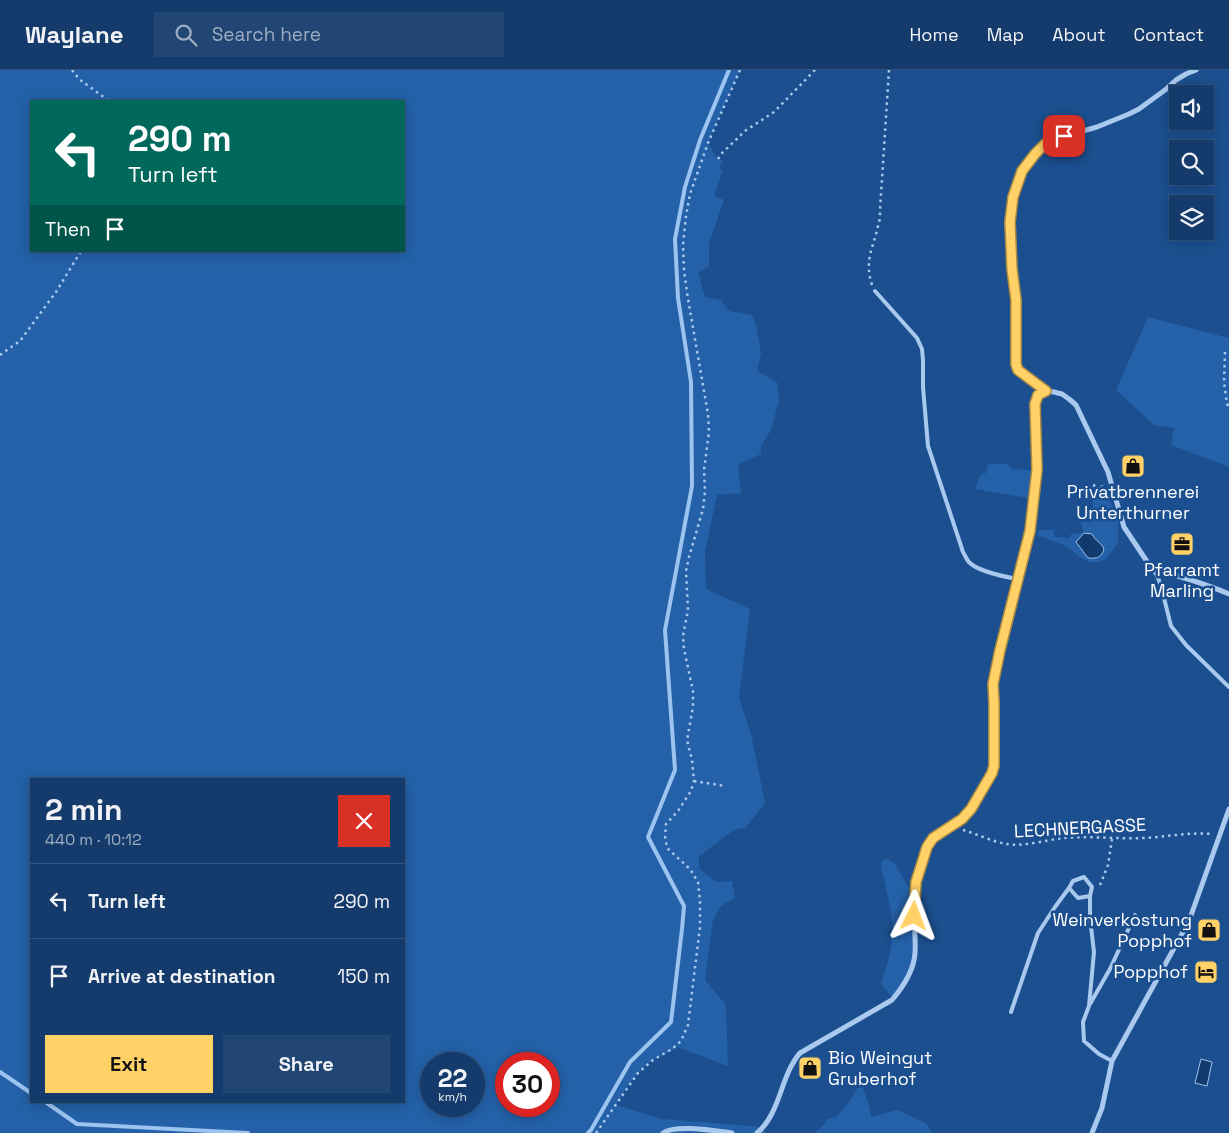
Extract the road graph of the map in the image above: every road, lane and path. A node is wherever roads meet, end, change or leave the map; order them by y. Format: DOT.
graph roads {
  1 [pos="72,70"];
  2 [pos="740,70"];
  3 [pos="815,70"];
  4 [pos="889,70"];
  5 [pos="1196,70"];
  6 [pos="108,100"];
  7 [pos="718,159"];
  8 [pos="80,252"];
  9 [pos="875,291"];
  10 [pos="1225,352"];
  11 [pos="0,356"];
  12 [pos="1046,391"];
  13 [pos="1229,407"];
  14 [pos="1093,485"];
  15 [pos="1102,489"];
  16 [pos="1152,569"];
  17 [pos="1017,579"];
  18 [pos="1229,594"];
  19 [pos="1229,687"];
  20 [pos="694,781"];
  21 [pos="724,786"];
  22 [pos="1229,809"];
  23 [pos="952,826"];
  24 [pos="1211,834"];
  25 [pos="1112,839"];
  26 [pos="1069,888"];
  27 [pos="1090,896"];
  28 [pos="1135,915"];
  29 [pos="1089,1006"];
  30 [pos="1011,1012"];
  31 [pos="1112,1061"];
  32 [pos="596,1133"];
  33 [pos="663,1133"];
  34 [pos="732,1133"];
  35 [pos="757,1133"];
  36 [pos="1092,1133"];
  1 -- 6 [label="path"];
  2 -- 20 [label="path"];
  3 -- 7 [label="path"];
  4 -- 9 [label="path"];
  5 -- 12 [label="street"];
  8 -- 11 [label="path"];
  9 -- 17 [label="lane"];
  10 -- 13 [label="path"];
  12 -- 16 [label="street"];
  12 -- 17 [label="street"];
  14 -- 15 [label="path"];
  16 -- 18 [label="street"];
  16 -- 19 [label="lane"];
  17 -- 23 [label="street"];
  20 -- 21 [label="path"];
  20 -- 32 [label="path"];
  22 -- 31 [label="street"];
  23 -- 25 [label="path, LECHNERGASSE"];
  23 -- 35 [label="street"];
  24 -- 25 [label="path, LECHNERGASSE"];
  25 -- 27 [label="path"];
  26 -- 27 [label="lane"];
  26 -- 27 [label="lane"];
  26 -- 30 [label="lane"];
  27 -- 29 [label="lane"];
  28 -- 29 [label="lane"];
  29 -- 31 [label="lane"];
  31 -- 36 [label="street"];
  33 -- 34 [label="street"];
}
